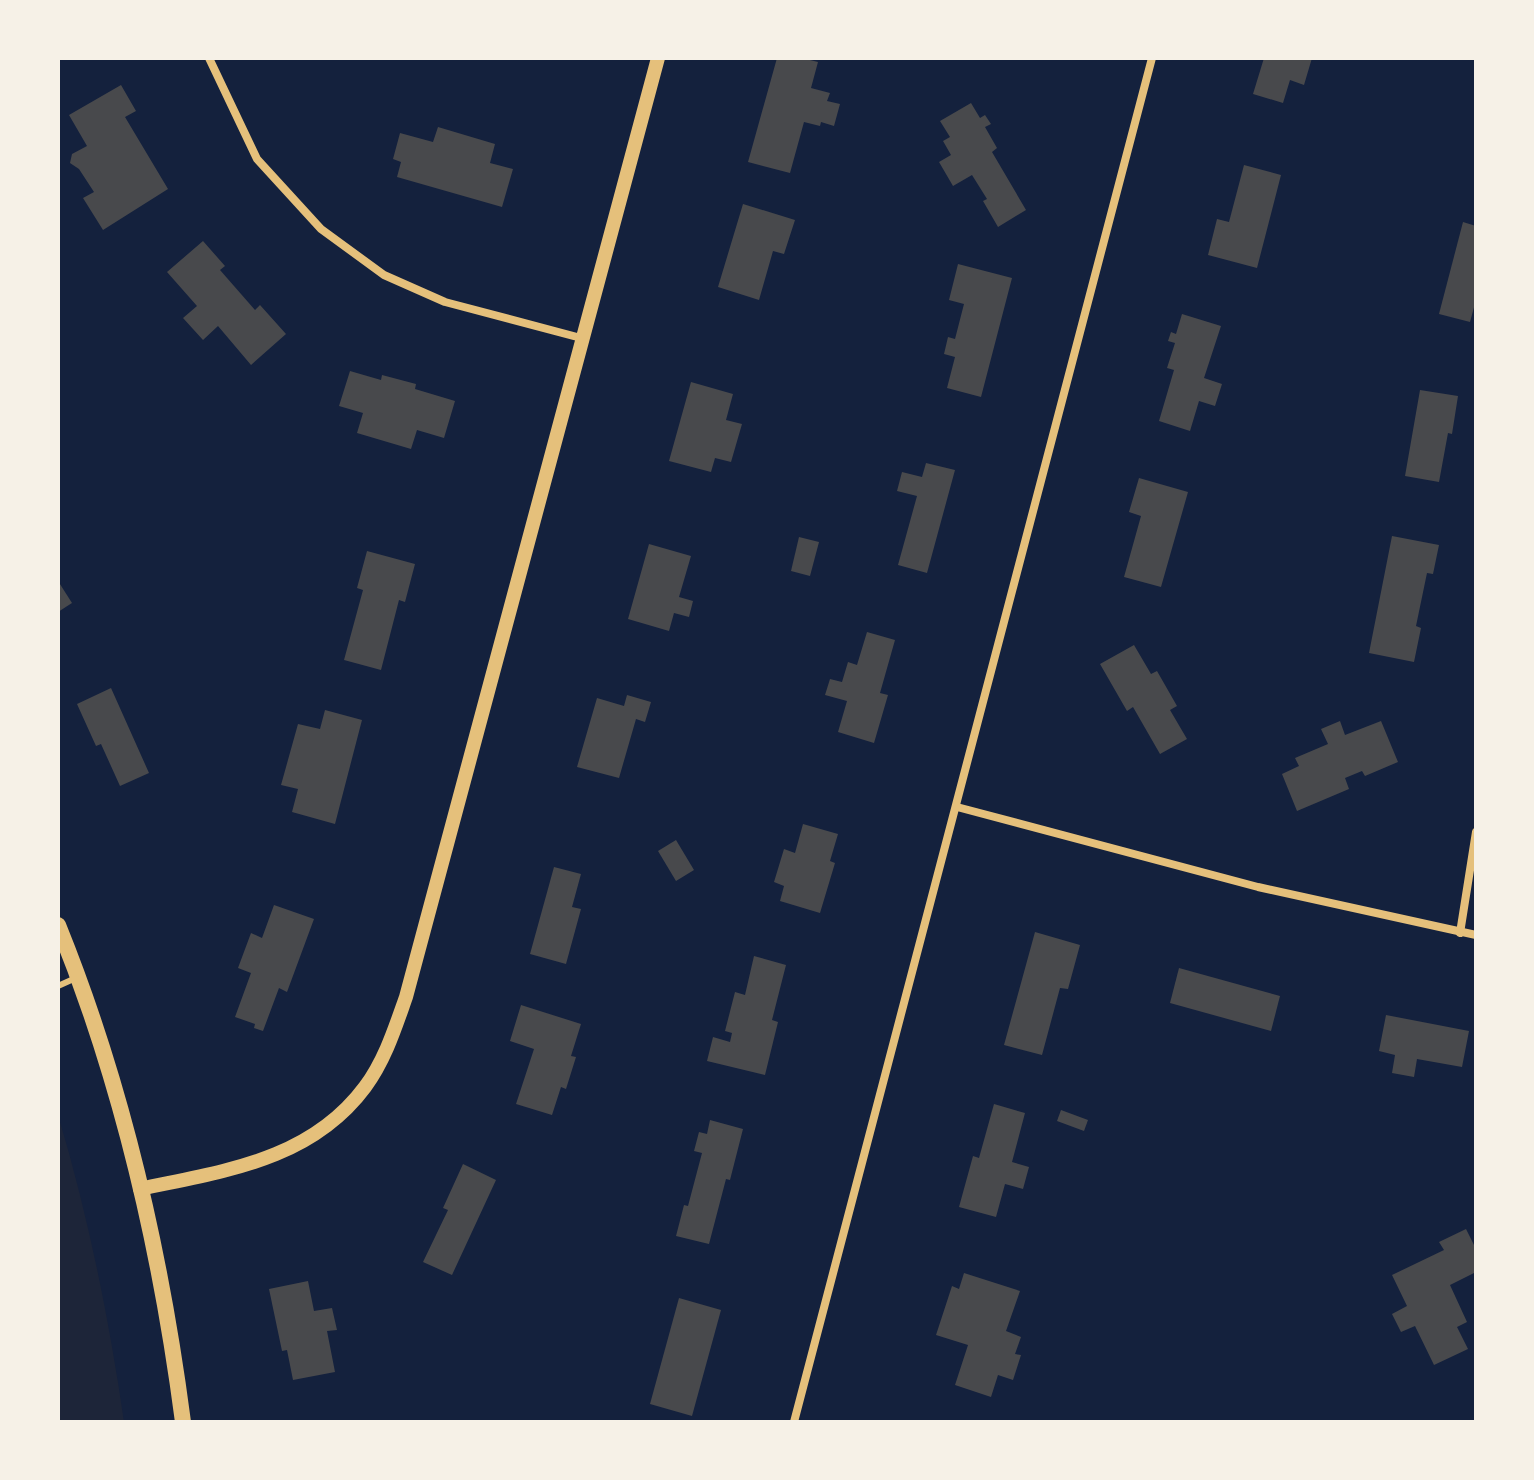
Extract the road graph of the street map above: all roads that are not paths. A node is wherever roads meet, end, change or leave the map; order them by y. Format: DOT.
graph roads {
  1 [pos="209,58"];
  2 [pos="658,58"];
  3 [pos="1150,58"];
  4 [pos="581,338"];
  5 [pos="957,807"];
  6 [pos="1476,832"];
  7 [pos="58,925"];
  8 [pos="1460,933"];
  9 [pos="1476,935"];
  10 [pos="78,977"];
  11 [pos="58,986"];
  12 [pos="140,1189"];
  13 [pos="183,1422"];
  14 [pos="794,1422"];
  1 -- 4 [label="street"];
  2 -- 4 [label="street"];
  3 -- 5 [label="street"];
  4 -- 12 [label="street"];
  5 -- 8 [label="street"];
  5 -- 14 [label="street"];
  6 -- 8 [label="street"];
  7 -- 10 [label="main road"];
  8 -- 9 [label="street"];
  10 -- 11 [label="lane"];
  10 -- 12 [label="main road"];
  12 -- 13 [label="main road"];
}
